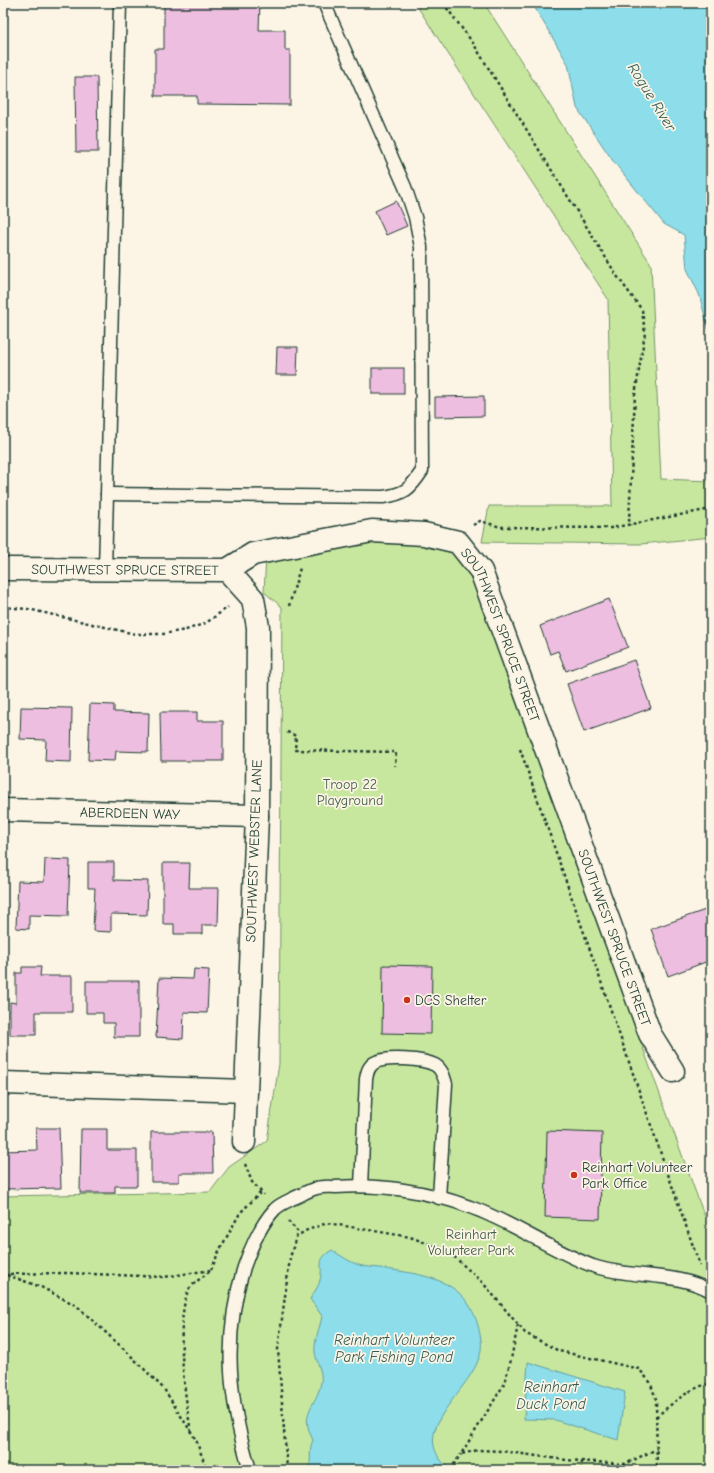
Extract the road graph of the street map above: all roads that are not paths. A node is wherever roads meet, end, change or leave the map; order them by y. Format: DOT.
graph roads {
  1 [pos="120,3"];
  2 [pos="324,3"];
  3 [pos="107,494"];
  4 [pos="3,569"];
  5 [pos="105,570"];
  6 [pos="227,570"];
  7 [pos="3,810"];
  8 [pos="256,816"];
  9 [pos="673,1071"];
  10 [pos="3,1083"];
  11 [pos="246,1091"];
  12 [pos="244,1142"];
  13 [pos="361,1186"];
  14 [pos="439,1198"];
  15 [pos="708,1290"];
  16 [pos="250,1470"];
  1 -- 3 [label="lane"];
  2 -- 3 [label="lane"];
  3 -- 5 [label="lane"];
  4 -- 5 [label="street, SOUTHWEST SPRUCE STREET"];
  5 -- 6 [label="street, SOUTHWEST SPRUCE STREET"];
  6 -- 8 [label="street, SOUTHWEST WEBSTER LANE"];
  6 -- 9 [label="street, SOUTHWEST SPRUCE STREET"];
  7 -- 8 [label="street, ABERDEEN WAY"];
  8 -- 11 [label="street, SOUTHWEST WEBSTER LANE"];
  10 -- 11 [label="street"];
  11 -- 12 [label="street, SOUTHWEST WEBSTER LANE"];
  13 -- 14 [label="lane"];
  13 -- 14 [label="lane"];
  13 -- 16 [label="lane"];
  14 -- 15 [label="lane"];
}
